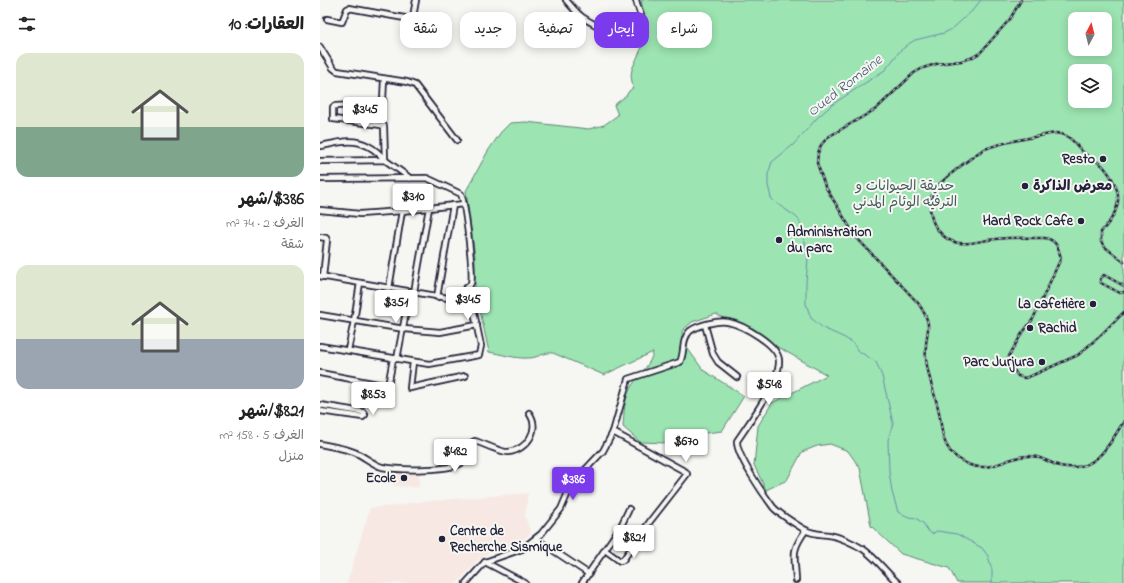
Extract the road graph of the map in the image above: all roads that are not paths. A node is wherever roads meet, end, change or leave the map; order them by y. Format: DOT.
graph roads {
  1 [pos="416,0"];
  2 [pos="566,0"];
  3 [pos="636,0"];
  4 [pos="327,19"];
  5 [pos="320,47"];
  6 [pos="384,79"];
  7 [pos="457,140"];
  8 [pos="320,146"];
  9 [pos="385,160"];
  10 [pos="320,161"];
  11 [pos="410,178"];
  12 [pos="320,179"];
  13 [pos="464,204"];
  14 [pos="453,205"];
  15 [pos="429,208"];
  16 [pos="320,210"];
  17 [pos="402,211"];
  18 [pos="320,237"];
  19 [pos="321,277"];
  20 [pos="360,283"];
  21 [pos="388,288"];
  22 [pos="466,288"];
  23 [pos="412,292"];
  24 [pos="437,297"];
  25 [pos="320,315"];
  26 [pos="354,321"];
  27 [pos="477,325"];
  28 [pos="705,325"];
  29 [pos="404,329"];
  30 [pos="320,346"];
  31 [pos="348,350"];
  32 [pos="395,359"];
  33 [pos="413,362"];
  34 [pos="320,374"];
  35 [pos="465,376"];
  36 [pos="737,377"];
  37 [pos="320,404"];
  38 [pos="320,411"];
  39 [pos="529,413"];
  40 [pos="613,432"];
  41 [pos="320,444"];
  42 [pos="629,509"];
  43 [pos="806,530"];
  44 [pos="536,539"];
  45 [pos="605,550"];
  46 [pos="485,562"];
  47 [pos="589,574"];
  48 [pos="796,580"];
  49 [pos="466,583"];
  50 [pos="525,583"];
  51 [pos="582,583"];
  52 [pos="898,583"];
  1 -- 4 [label="street"];
  2 -- 3 [label="street"];
  5 -- 6 [label="street"];
  6 -- 7 [label="street"];
  6 -- 9 [label="street"];
  8 -- 9 [label="street"];
  9 -- 10 [label="street"];
  9 -- 11 [label="street"];
  11 -- 12 [label="street"];
  11 -- 13 [label="street"];
  13 -- 14 [label="street"];
  13 -- 22 [label="street"];
  14 -- 15 [label="street"];
  14 -- 24 [label="street"];
  15 -- 17 [label="street"];
  15 -- 23 [label="street"];
  16 -- 17 [label="street"];
  17 -- 21 [label="street"];
  18 -- 19 [label="street"];
  19 -- 20 [label="street"];
  20 -- 21 [label="street"];
  20 -- 26 [label="street"];
  21 -- 23 [label="street"];
  22 -- 24 [label="street"];
  22 -- 27 [label="street"];
  23 -- 24 [label="street"];
  23 -- 29 [label="street"];
  25 -- 26 [label="street"];
  26 -- 29 [label="street"];
  26 -- 31 [label="street"];
  27 -- 29 [label="street"];
  27 -- 33 [label="street"];
  28 -- 36 [label="street"];
  28 -- 40 [label="street"];
  28 -- 43 [label="street"];
  29 -- 32 [label="street"];
  30 -- 31 [label="street"];
  31 -- 32 [label="street"];
  32 -- 33 [label="street"];
  32 -- 34 [label="street"];
  33 -- 35 [label="street"];
  37 -- 38 [label="street"];
  39 -- 41 [label="street"];
  40 -- 44 [label="street"];
  40 -- 45 [label="street"];
  42 -- 45 [label="street"];
  43 -- 48 [label="street"];
  43 -- 52 [label="street"];
  44 -- 46 [label="street"];
  44 -- 47 [label="street"];
  45 -- 47 [label="street"];
  46 -- 49 [label="street"];
  46 -- 50 [label="street"];
  47 -- 51 [label="street"];
}
